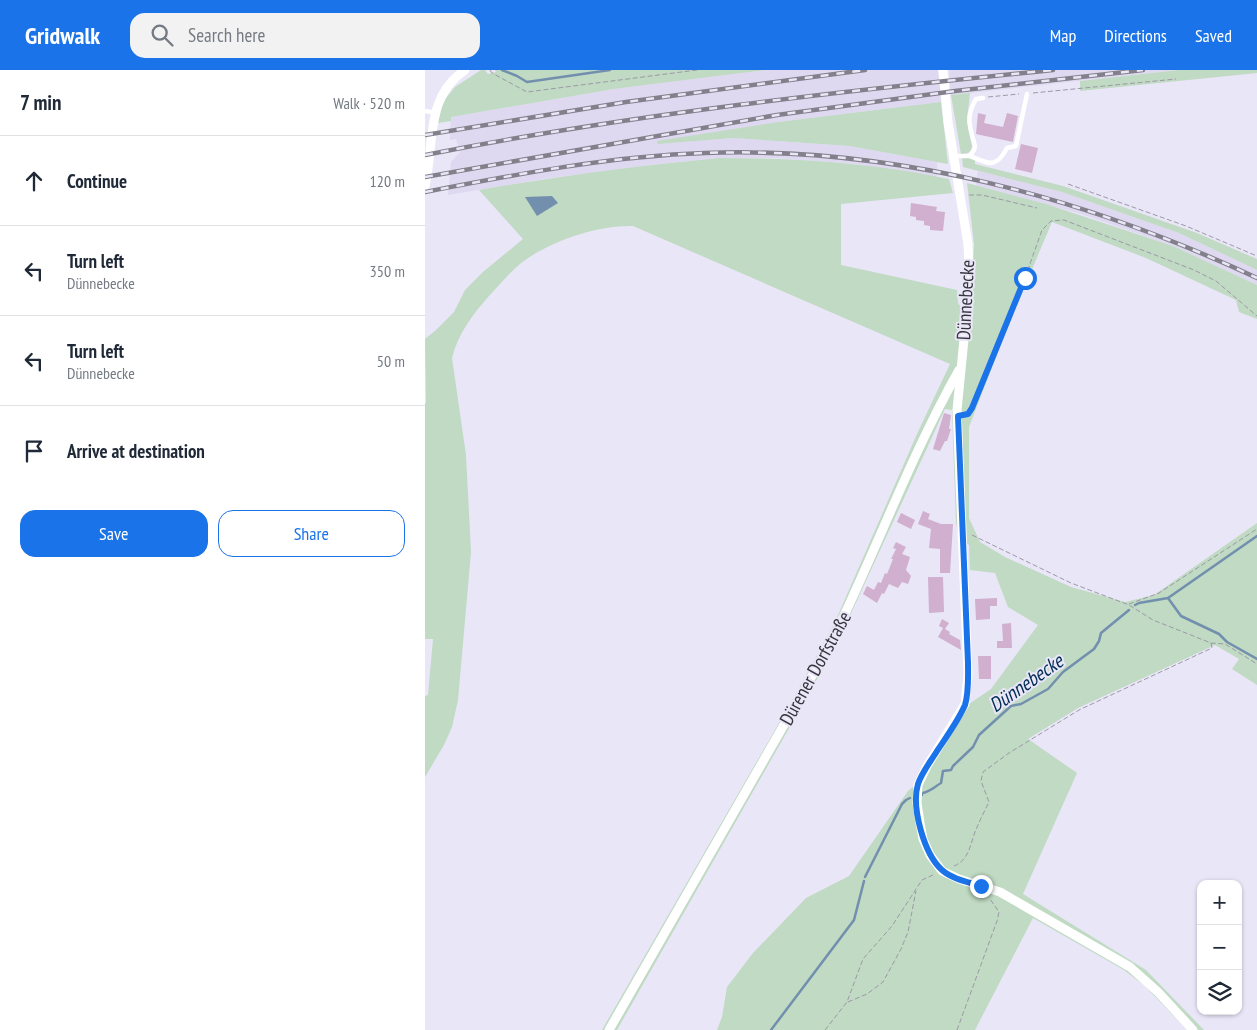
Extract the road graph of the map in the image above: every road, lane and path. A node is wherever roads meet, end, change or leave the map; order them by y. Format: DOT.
graph roads {
  1 [pos="465,70"];
  2 [pos="490,70"];
  3 [pos="697,70"];
  4 [pos="943,70"];
  5 [pos="1176,79"];
  6 [pos="1027,94"];
  7 [pos="983,98"];
  8 [pos="428,112"];
  9 [pos="954,156"];
  10 [pos="970,156"];
  11 [pos="1068,184"];
  12 [pos="425,186"];
  13 [pos="965,195"];
  14 [pos="1037,208"];
  15 [pos="1257,256"];
  16 [pos="1257,316"];
  17 [pos="960,368"];
  18 [pos="958,416"];
  19 [pos="1257,529"];
  20 [pos="962,530"];
  21 [pos="1129,605"];
  22 [pos="1211,643"];
  23 [pos="1257,664"];
  24 [pos="942,871"];
  25 [pos="916,890"];
  26 [pos="989,899"];
  27 [pos="847,1002"];
  28 [pos="609,1030"];
  29 [pos="825,1030"];
  30 [pos="957,1030"];
  31 [pos="1193,1030"];
  1 -- 8 [label="street"];
  2 -- 3 [label="path"];
  4 -- 9 [label="street, Dünnebecke"];
  5 -- 6 [label="path"];
  6 -- 7 [label="path"];
  6 -- 10 [label="lane"];
  7 -- 10 [label="lane"];
  8 -- 12 [label="street"];
  9 -- 10 [label="lane"];
  9 -- 17 [label="street, Dünnebecke"];
  11 -- 15 [label="path"];
  13 -- 14 [label="path"];
  16 -- 18 [label="path"];
  17 -- 18 [label="street, Dünnebecke"];
  17 -- 28 [label="street, Dürener Dorfstraße"];
  18 -- 20 [label="street, Dünnebecke"];
  19 -- 21 [label="path"];
  20 -- 21 [label="path"];
  20 -- 24 [label="street, Dünnebecke"];
  21 -- 22 [label="path"];
  22 -- 23 [label="path"];
  22 -- 24 [label="path"];
  24 -- 25 [label="path"];
  24 -- 31 [label="street"];
  25 -- 27 [label="path"];
  25 -- 27 [label="path"];
  26 -- 30 [label="path"];
  27 -- 29 [label="path"];
}
